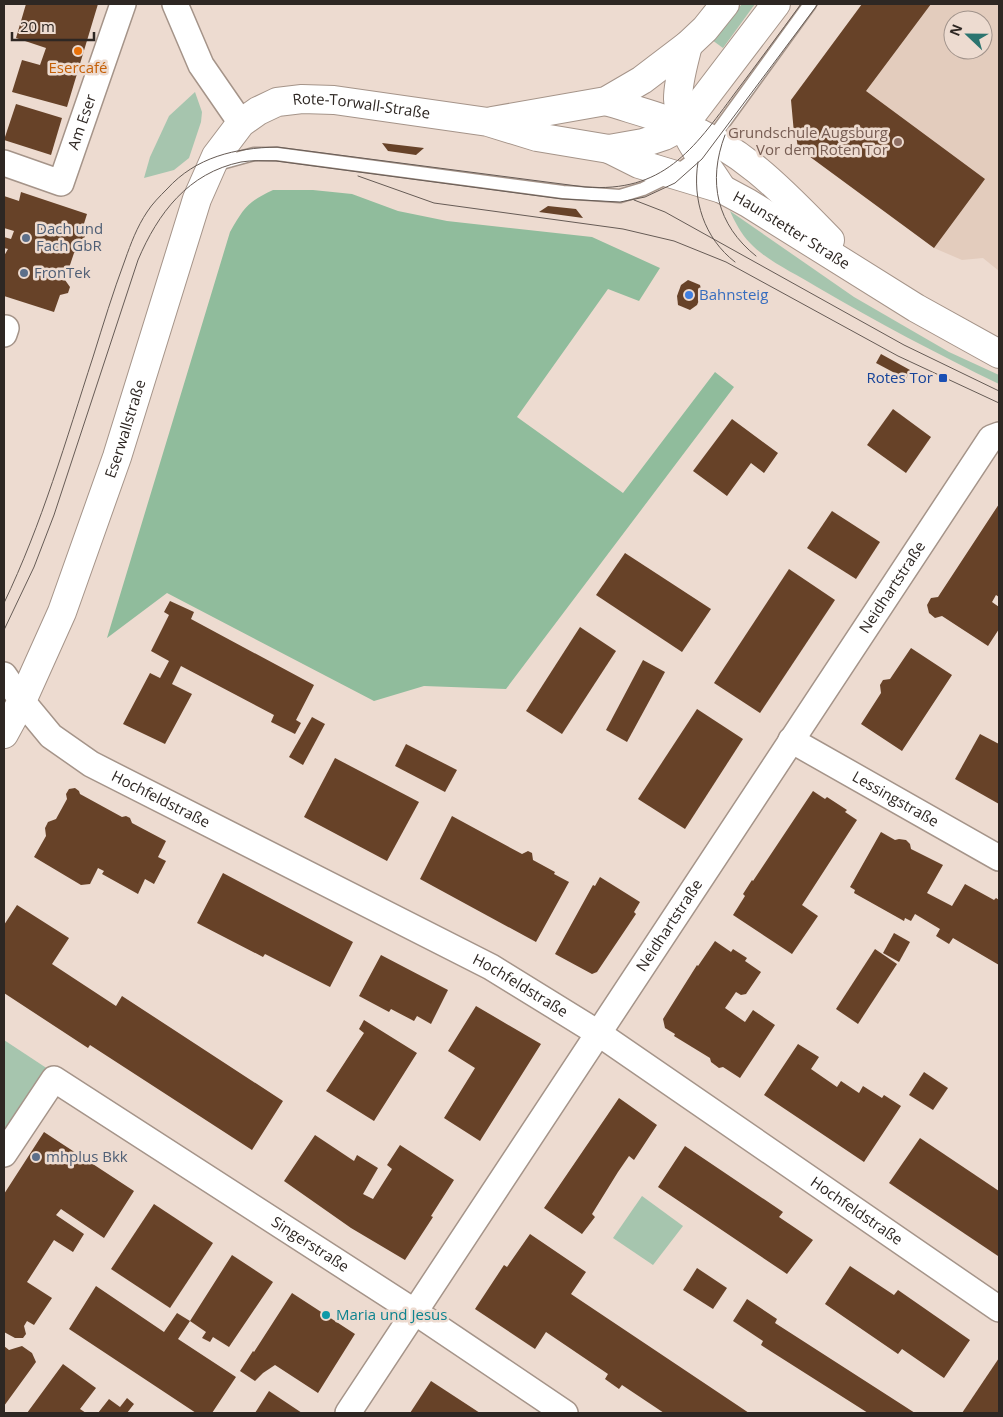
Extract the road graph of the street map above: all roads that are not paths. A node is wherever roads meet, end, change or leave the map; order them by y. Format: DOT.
graph roads {
  1 [pos="123,4"];
  2 [pos="175,4"];
  3 [pos="725,4"];
  4 [pos="776,4"];
  5 [pos="810,4"];
  6 [pos="688,45"];
  7 [pos="606,101"];
  8 [pos="488,122"];
  9 [pos="241,123"];
  10 [pos="683,126"];
  11 [pos="705,146"];
  12 [pos="609,149"];
  13 [pos="4,163"];
  14 [pos="212,166"];
  15 [pos="674,174"];
  16 [pos="722,190"];
  17 [pos="861,272"];
  18 [pos="999,354"];
  19 [pos="995,436"];
  20 [pos="4,675"];
  21 [pos="22,701"];
  22 [pos="4,734"];
  23 [pos="791,740"];
  24 [pos="999,858"];
  25 [pos="598,1033"];
  26 [pos="4,1154"];
  27 [pos="999,1309"];
  28 [pos="415,1312"];
  29 [pos="348,1413"];
  30 [pos="566,1413"];
  1 -- 13 [label="street, Am Eser"];
  2 -- 9 [label="street"];
  3 -- 6 [label="main road, Rote-Torwall-Straße"];
  4 -- 10 [label="main road, Rote-Torwall-Straße"];
  5 -- 11 [label="lane"];
  6 -- 7 [label="main road, Rote-Torwall-Straße"];
  6 -- 10 [label="main road"];
  7 -- 8 [label="main road, Rote-Torwall-Straße"];
  7 -- 10 [label="main road, Rote-Torwall-Straße"];
  8 -- 9 [label="main road, Rote-Torwall-Straße"];
  8 -- 12 [label="main road, Rote-Torwall-Straße"];
  9 -- 14 [label="main road, Eserwallstraße"];
  10 -- 11 [label="main road, Haunstetter Straße"];
  10 -- 12 [label="main road, Rote-Torwall-Straße"];
  11 -- 15 [label="lane"];
  11 -- 16 [label="main road, Haunstetter Straße"];
  11 -- 17 [label="main road, Haunstetter Straße"];
  12 -- 15 [label="main road, Haunstetter Straße"];
  14 -- 15 [label="lane"];
  14 -- 21 [label="main road, Eserwallstraße"];
  15 -- 16 [label="main road, Haunstetter Straße"];
  16 -- 17 [label="main road, Haunstetter Straße"];
  17 -- 18 [label="main road, Haunstetter Straße"];
  19 -- 23 [label="street, Neidhartstraße"];
  20 -- 21 [label="street, Hochfeldstraße"];
  21 -- 22 [label="main road, Eserwallstraße"];
  21 -- 25 [label="street, Hochfeldstraße"];
  23 -- 24 [label="street, Lessingstraße"];
  23 -- 25 [label="street, Neidhartstraße"];
  25 -- 27 [label="street, Hochfeldstraße"];
  25 -- 28 [label="street, Neidhartstraße"];
  26 -- 28 [label="street, Singerstraße"];
  28 -- 29 [label="street, Neidhartstraße"];
  28 -- 30 [label="street, Singerstraße"];
}
